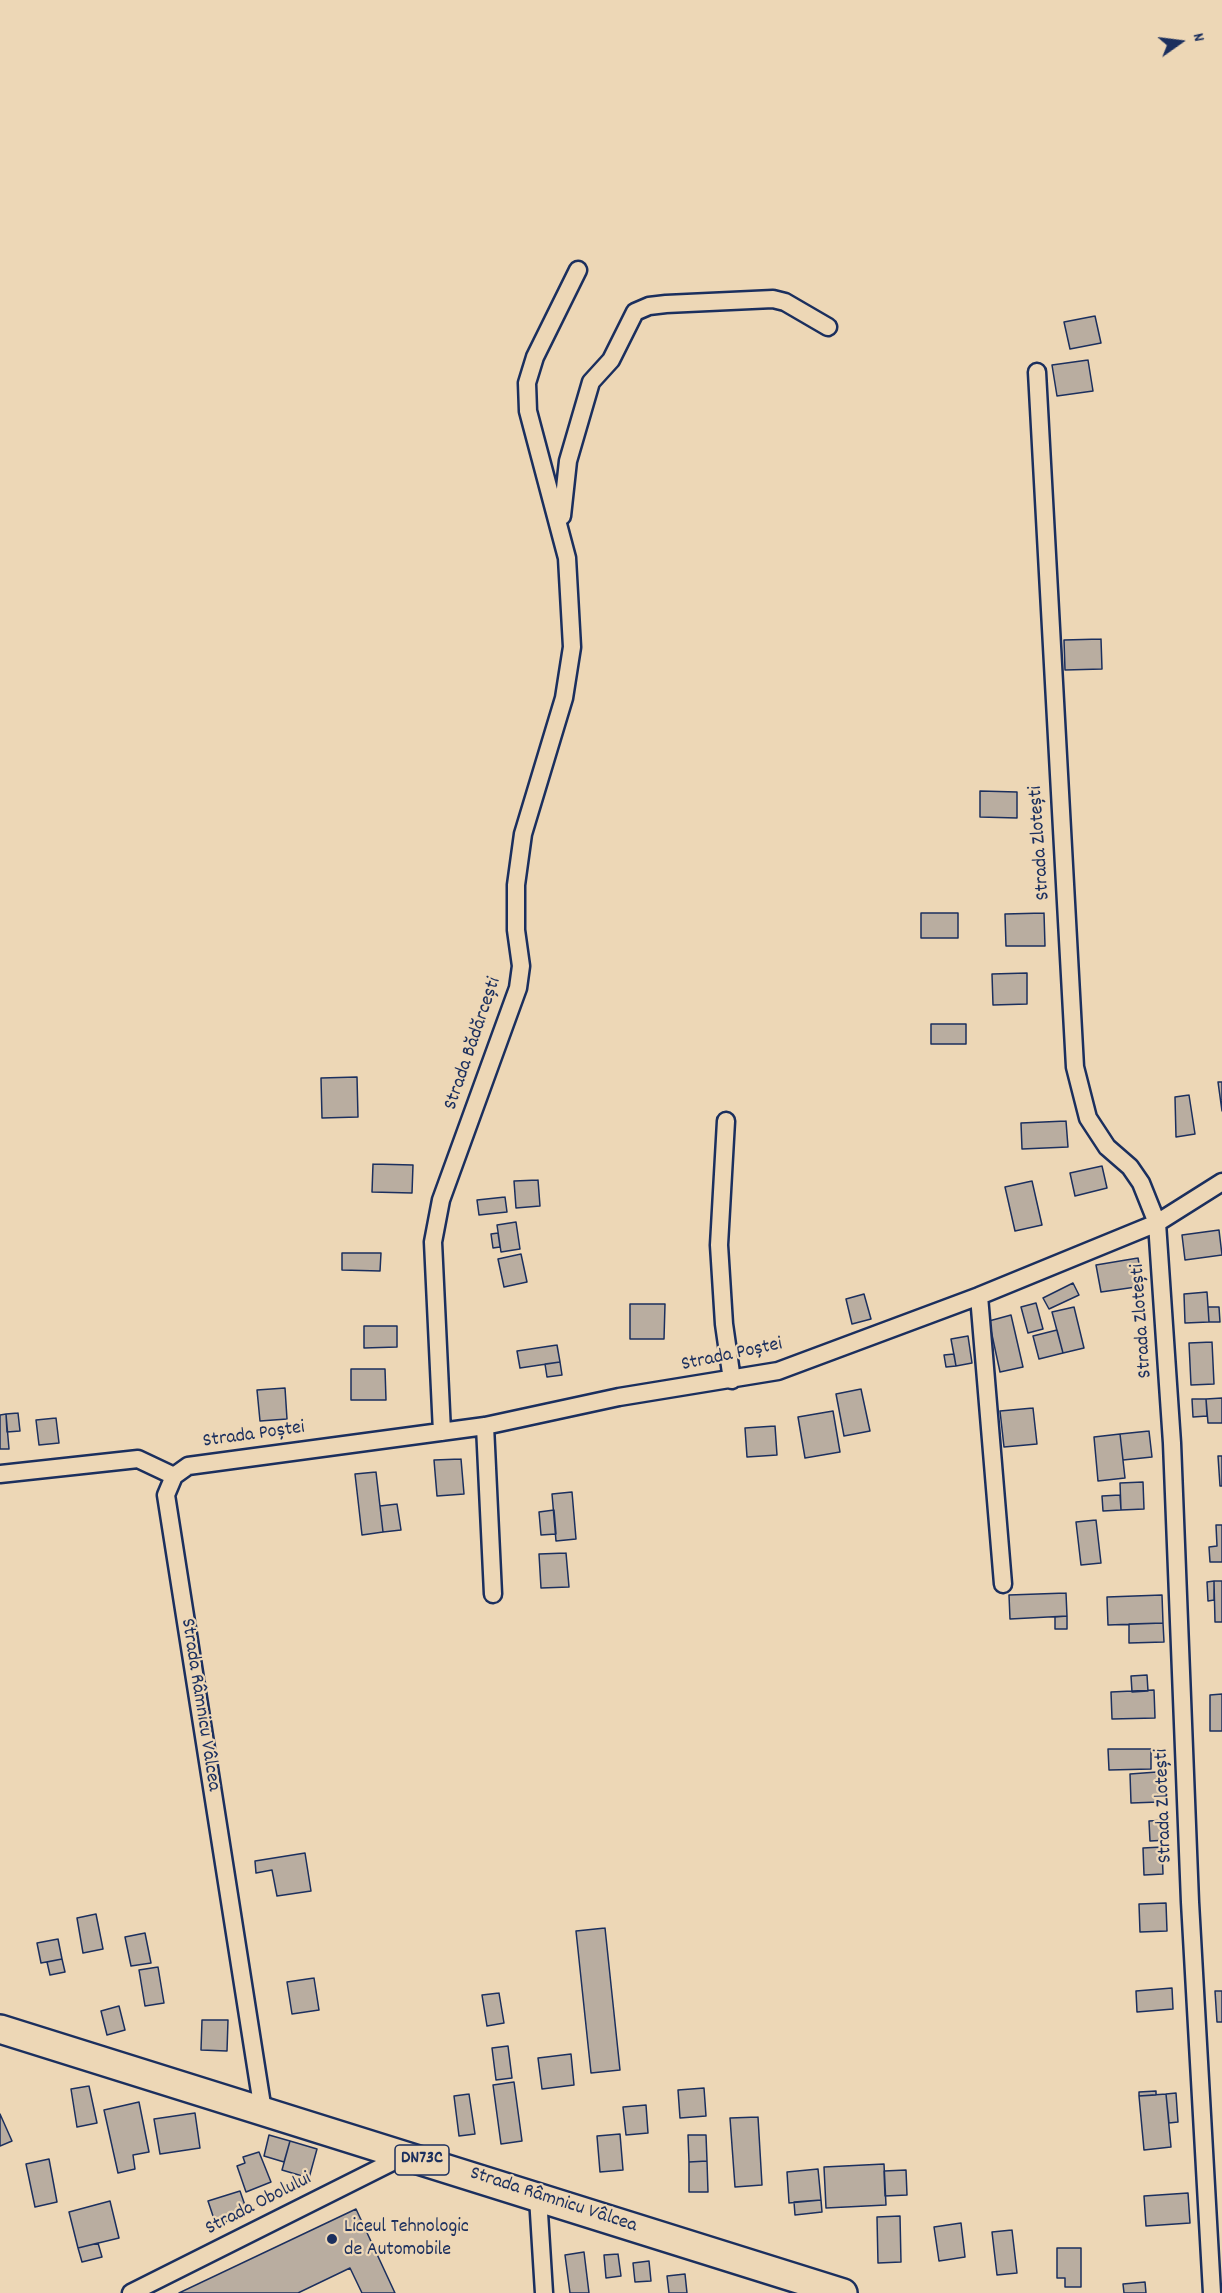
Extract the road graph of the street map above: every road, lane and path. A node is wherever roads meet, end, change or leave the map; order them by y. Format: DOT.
graph roads {
  1 [pos="578,270"];
  2 [pos="828,327"];
  3 [pos="1037,372"];
  4 [pos="561,529"];
  5 [pos="726,1122"];
  6 [pos="1222,1182"];
  7 [pos="1157,1223"];
  8 [pos="979,1296"];
  9 [pos="732,1380"];
  10 [pos="485,1426"];
  11 [pos="442,1432"];
  12 [pos="0,1474"];
  13 [pos="174,1476"];
  14 [pos="1003,1584"];
  15 [pos="494,1594"];
  16 [pos="0,2029"];
  17 [pos="263,2111"];
  18 [pos="406,2155"];
  19 [pos="538,2197"];
  20 [pos="131,2293"];
  21 [pos="544,2293"];
  22 [pos="843,2293"];
  23 [pos="1212,2293"];
  1 -- 4 [label="street, Strada Bădărcești"];
  2 -- 4 [label="street, Strada Bădărcești"];
  3 -- 7 [label="street, Strada Zlotești"];
  4 -- 11 [label="street, Strada Bădărcești"];
  5 -- 9 [label="street"];
  6 -- 7 [label="street, Strada Poștei"];
  7 -- 8 [label="street, Strada Poștei"];
  7 -- 23 [label="street, Strada Zlotești"];
  8 -- 9 [label="street, Strada Poștei"];
  8 -- 14 [label="street"];
  9 -- 10 [label="street, Strada Poștei"];
  10 -- 11 [label="street, Strada Poștei"];
  10 -- 15 [label="street"];
  11 -- 13 [label="street, Strada Poștei"];
  12 -- 13 [label="street"];
  13 -- 17 [label="street, Strada Râmnicu Vâlcea"];
  16 -- 17 [label="main road, Strada Râmnicu Vâlcea / DN73C"];
  17 -- 18 [label="main road, Strada Râmnicu Vâlcea / DN73C"];
  18 -- 19 [label="main road, Strada Râmnicu Vâlcea / DN73C"];
  18 -- 20 [label="street, Strada Obolului"];
  19 -- 21 [label="street"];
  19 -- 22 [label="main road, Strada Râmnicu Vâlcea / DN73C"];
}
